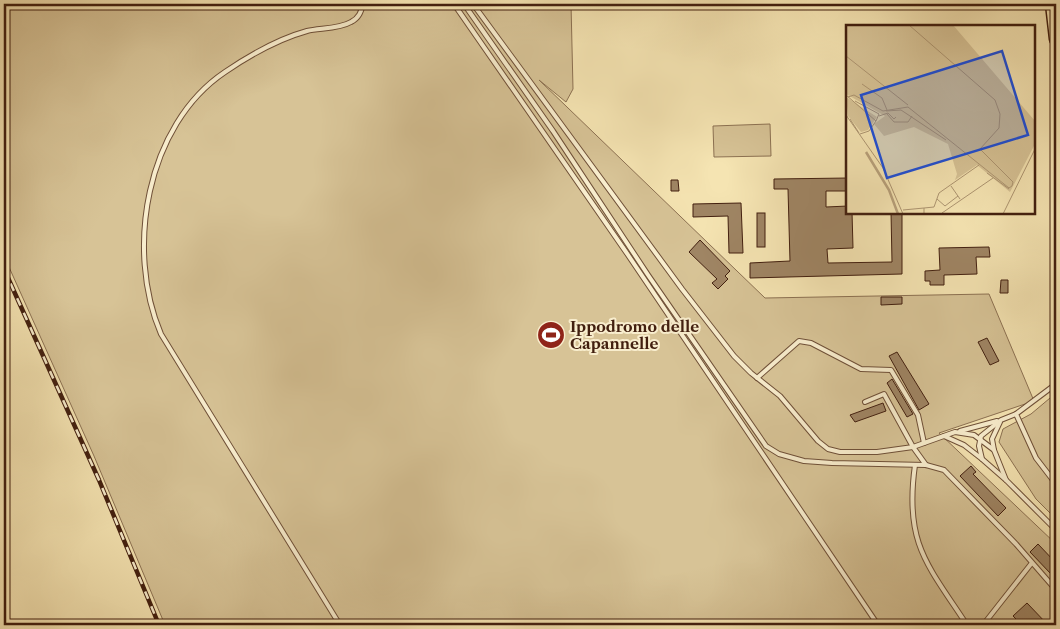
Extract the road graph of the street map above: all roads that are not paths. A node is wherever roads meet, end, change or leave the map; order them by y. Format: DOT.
graph roads {
  1 [pos="363,4"];
  2 [pos="454,4"];
  3 [pos="464,4"];
  4 [pos="474,4"];
  5 [pos="1052,4"];
  6 [pos="1056,39"];
  7 [pos="757,378"];
  8 [pos="1056,384"];
  9 [pos="865,402"];
  10 [pos="1016,414"];
  11 [pos="1001,420"];
  12 [pos="956,432"];
  13 [pos="942,436"];
  14 [pos="980,438"];
  15 [pos="924,443"];
  16 [pos="913,447"];
  17 [pos="994,450"];
  18 [pos="982,459"];
  19 [pos="915,465"];
  20 [pos="926,465"];
  21 [pos="1006,480"];
  22 [pos="1056,484"];
  23 [pos="1056,530"];
  24 [pos="1031,564"];
  25 [pos="1056,590"];
  26 [pos="340,625"];
  27 [pos="878,625"];
  28 [pos="967,625"];
  29 [pos="983,625"];
  1 -- 26 [label="lane"];
  2 -- 27 [label="lane"];
  3 -- 19 [label="lane"];
  4 -- 7 [label="lane"];
  5 -- 6 [label="main road"];
  7 -- 15 [label="lane"];
  7 -- 16 [label="lane"];
  8 -- 10 [label="lane"];
  9 -- 16 [label="lane"];
  10 -- 11 [label="lane"];
  10 -- 22 [label="lane"];
  11 -- 12 [label="lane"];
  11 -- 14 [label="lane"];
  11 -- 17 [label="lane"];
  12 -- 13 [label="lane"];
  12 -- 14 [label="lane"];
  13 -- 15 [label="lane"];
  13 -- 18 [label="lane"];
  14 -- 17 [label="lane"];
  14 -- 18 [label="lane"];
  15 -- 16 [label="lane"];
  16 -- 20 [label="lane"];
  17 -- 21 [label="lane"];
  18 -- 21 [label="lane"];
  19 -- 20 [label="lane"];
  19 -- 28 [label="lane"];
  20 -- 24 [label="lane"];
  21 -- 23 [label="lane"];
  24 -- 25 [label="lane"];
  24 -- 29 [label="lane"];
}
